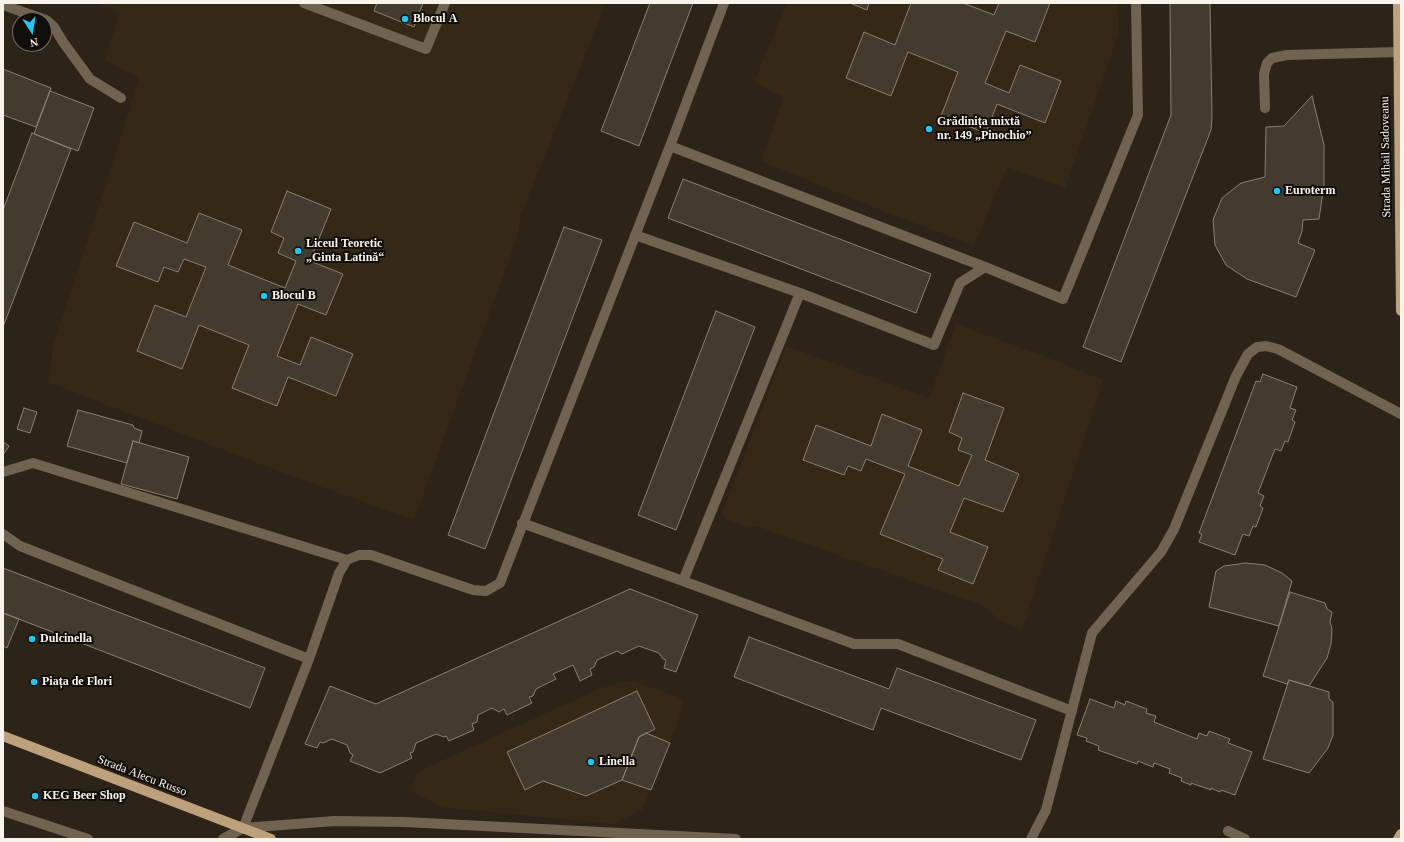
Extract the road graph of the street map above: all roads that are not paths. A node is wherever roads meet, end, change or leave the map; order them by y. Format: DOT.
graph roads {
  1 [pos="304,3"];
  2 [pos="445,3"];
  3 [pos="724,3"];
  4 [pos="1136,3"];
  5 [pos="1398,3"];
  6 [pos="3,5"];
  7 [pos="1398,52"];
  8 [pos="122,98"];
  9 [pos="1265,108"];
  10 [pos="670,146"];
  11 [pos="635,235"];
  12 [pos="985,268"];
  13 [pos="800,293"];
  14 [pos="1401,312"];
  15 [pos="1401,414"];
  16 [pos="3,472"];
  17 [pos="522,523"];
  18 [pos="3,534"];
  19 [pos="347,560"];
  20 [pos="683,581"];
  21 [pos="309,659"];
  22 [pos="1072,711"];
  23 [pos="3,736"];
  24 [pos="3,811"];
  25 [pos="243,828"];
  26 [pos="1228,831"];
  27 [pos="1401,834"];
  28 [pos="88,839"];
  29 [pos="223,839"];
  30 [pos="271,839"];
  31 [pos="736,839"];
  32 [pos="1031,839"];
  33 [pos="1246,839"];
  34 [pos="1398,839"];
  1 -- 2 [label="street"];
  3 -- 10 [label="street"];
  4 -- 12 [label="street"];
  5 -- 7 [label="main road, Strada Mihail Sadoveanu"];
  6 -- 8 [label="street"];
  7 -- 9 [label="street"];
  7 -- 14 [label="main road, Strada Mihail Sadoveanu"];
  10 -- 11 [label="street"];
  10 -- 12 [label="street"];
  11 -- 13 [label="street"];
  11 -- 17 [label="street"];
  12 -- 13 [label="street"];
  13 -- 20 [label="street"];
  15 -- 22 [label="street"];
  16 -- 19 [label="street"];
  17 -- 19 [label="street"];
  17 -- 20 [label="street"];
  18 -- 21 [label="street"];
  19 -- 21 [label="street"];
  20 -- 22 [label="street"];
  21 -- 25 [label="street"];
  22 -- 32 [label="street"];
  23 -- 25 [label="main road, Strada Alecu Russo"];
  24 -- 28 [label="street"];
  25 -- 29 [label="street"];
  25 -- 30 [label="main road, Strada Alecu Russo"];
  25 -- 31 [label="street"];
  26 -- 33 [label="street"];
  27 -- 34 [label="main road"];
}
